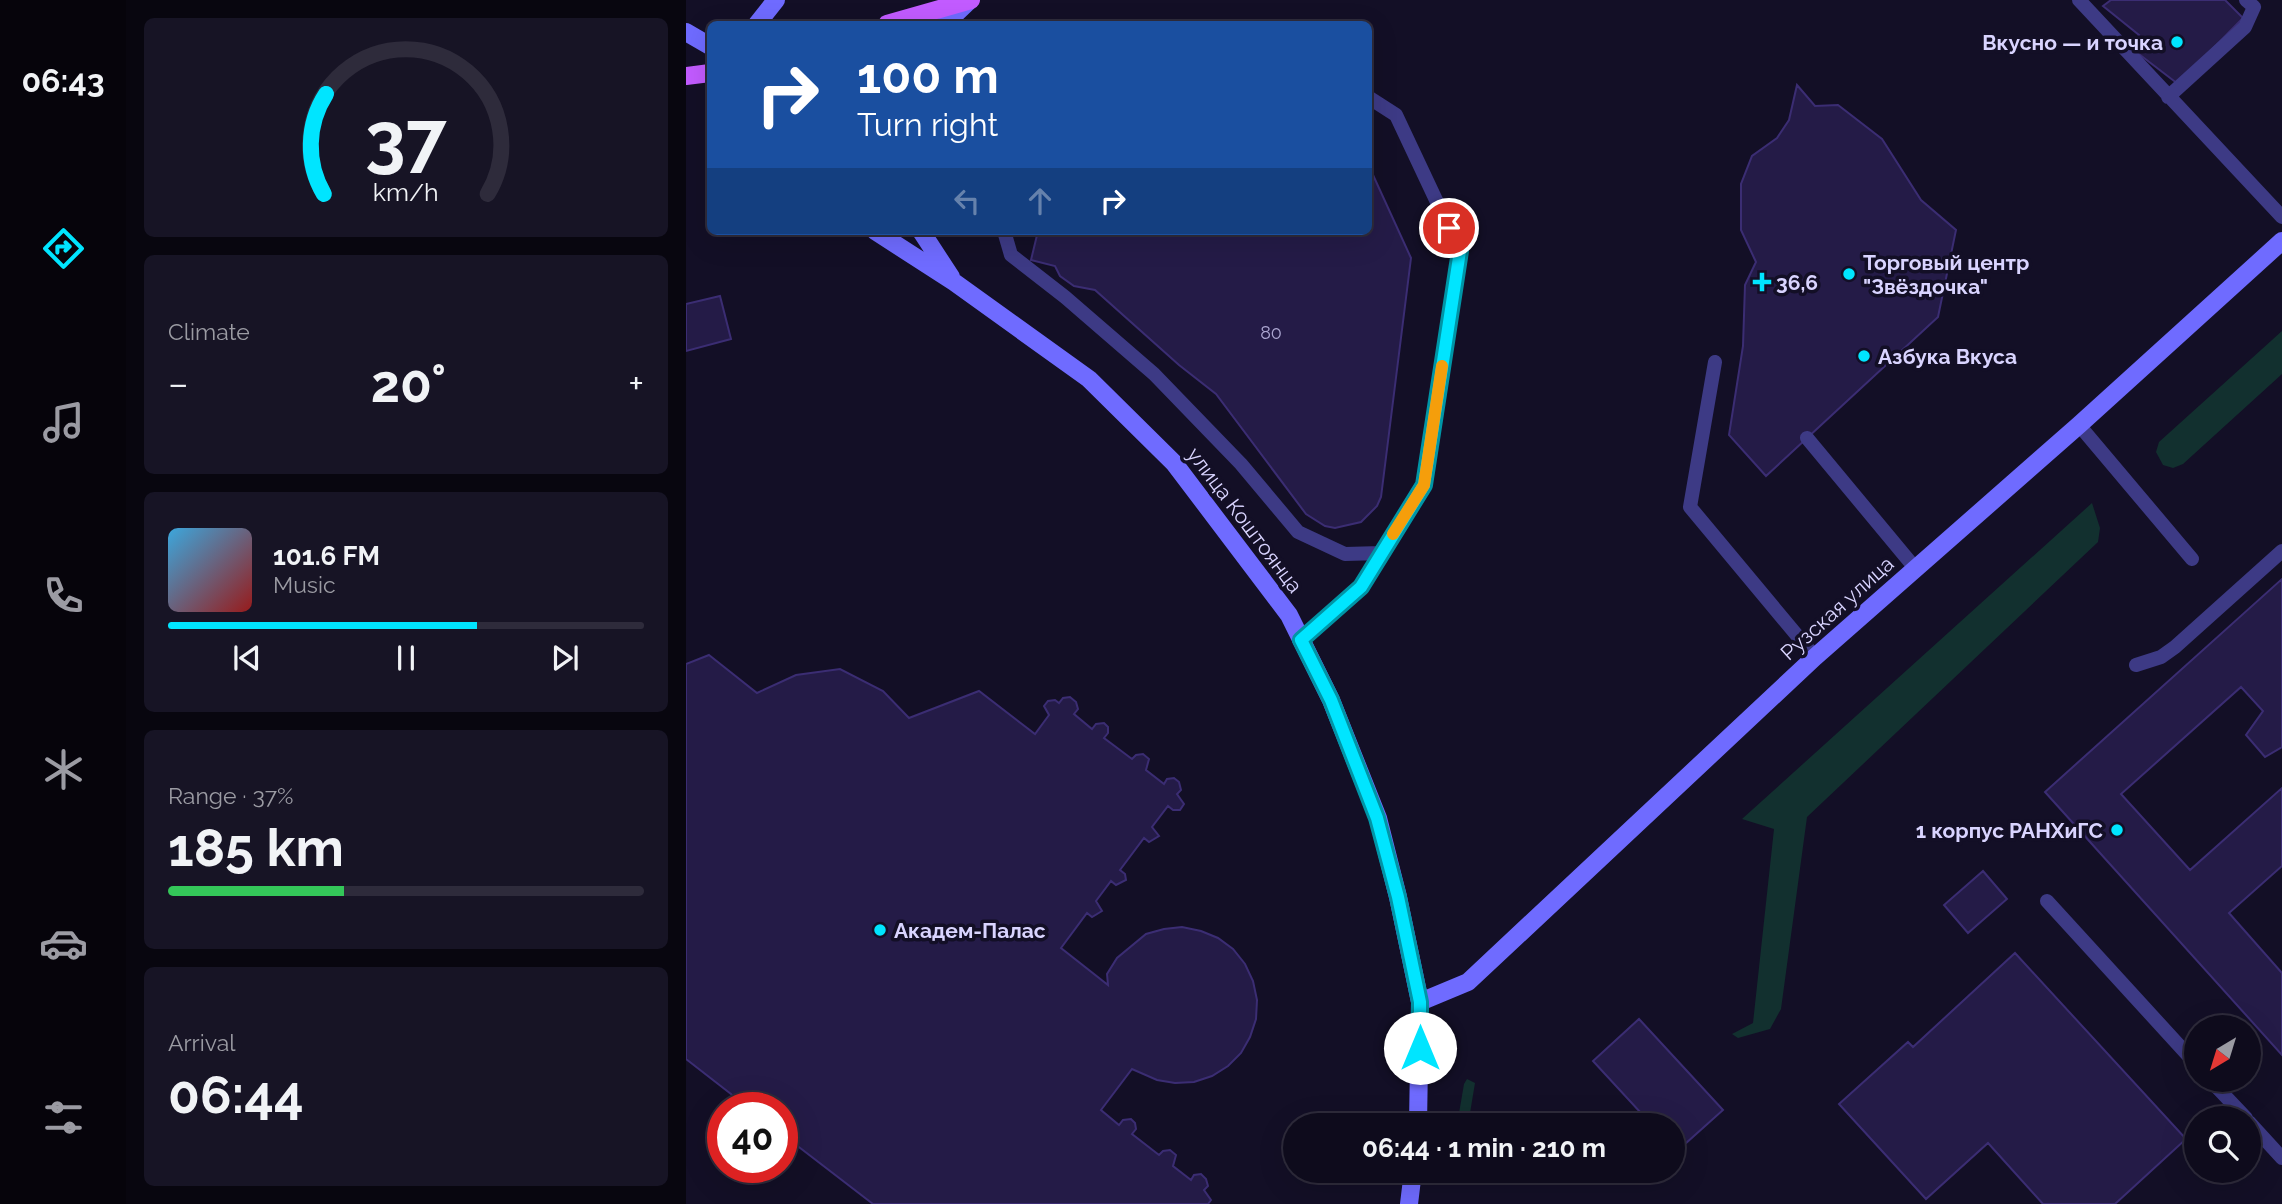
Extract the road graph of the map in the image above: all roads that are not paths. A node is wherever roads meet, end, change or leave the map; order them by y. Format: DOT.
graph roads {
  1 [pos="776,0"];
  2 [pos="970,0"];
  3 [pos="2079,0"];
  4 [pos="2246,0"];
  5 [pos="759,21"];
  6 [pos="897,21"];
  7 [pos="949,21"];
  8 [pos="686,32"];
  9 [pos="707,44"];
  10 [pos="707,73"];
  11 [pos="686,76"];
  12 [pos="2168,97"];
  13 [pos="1372,100"];
  14 [pos="2282,217"];
  15 [pos="881,235"];
  16 [pos="924,235"];
  17 [pos="1005,235"];
  18 [pos="2282,241"];
  19 [pos="954,282"];
  20 [pos="1715,362"];
  21 [pos="2079,425"];
  22 [pos="1807,439"];
  23 [pos="2282,551"];
  24 [pos="1381,554"];
  25 [pos="2192,559"];
  26 [pos="1915,568"];
  27 [pos="1301,640"];
  28 [pos="1815,657"];
  29 [pos="2136,665"];
  30 [pos="2047,901"];
  31 [pos="1420,1002"];
  32 [pos="2184,1051"];
  33 [pos="2221,1092"];
  34 [pos="2234,1106"];
  35 [pos="1418,1113"];
  36 [pos="2261,1135"];
  37 [pos="2282,1158"];
  38 [pos="1412,1183"];
  39 [pos="1409,1204"];
  1 -- 5 [label="street"];
  2 -- 6 [label="main road"];
  2 -- 7 [label="street"];
  3 -- 12 [label="lane"];
  4 -- 12 [label="lane"];
  8 -- 9 [label="street"];
  10 -- 11 [label="main road"];
  12 -- 14 [label="lane"];
  13 -- 24 [label="lane"];
  15 -- 19 [label="street, улица Коштоянца"];
  16 -- 19 [label="street"];
  17 -- 24 [label="lane"];
  18 -- 21 [label="street, Рузская улица"];
  19 -- 27 [label="street, улица Коштоянца"];
  20 -- 28 [label="lane"];
  21 -- 25 [label="lane"];
  21 -- 26 [label="street, Рузская улица"];
  22 -- 26 [label="lane"];
  23 -- 29 [label="lane"];
  24 -- 27 [label="lane"];
  26 -- 28 [label="street, Рузская улица"];
  27 -- 31 [label="street, улица Коштоянца"];
  28 -- 31 [label="street, Рузская улица"];
  30 -- 32 [label="lane"];
  31 -- 35 [label="street, улица Коштоянца"];
  33 -- 34 [label="lane"];
  36 -- 37 [label="lane"];
  38 -- 39 [label="street"];
}
